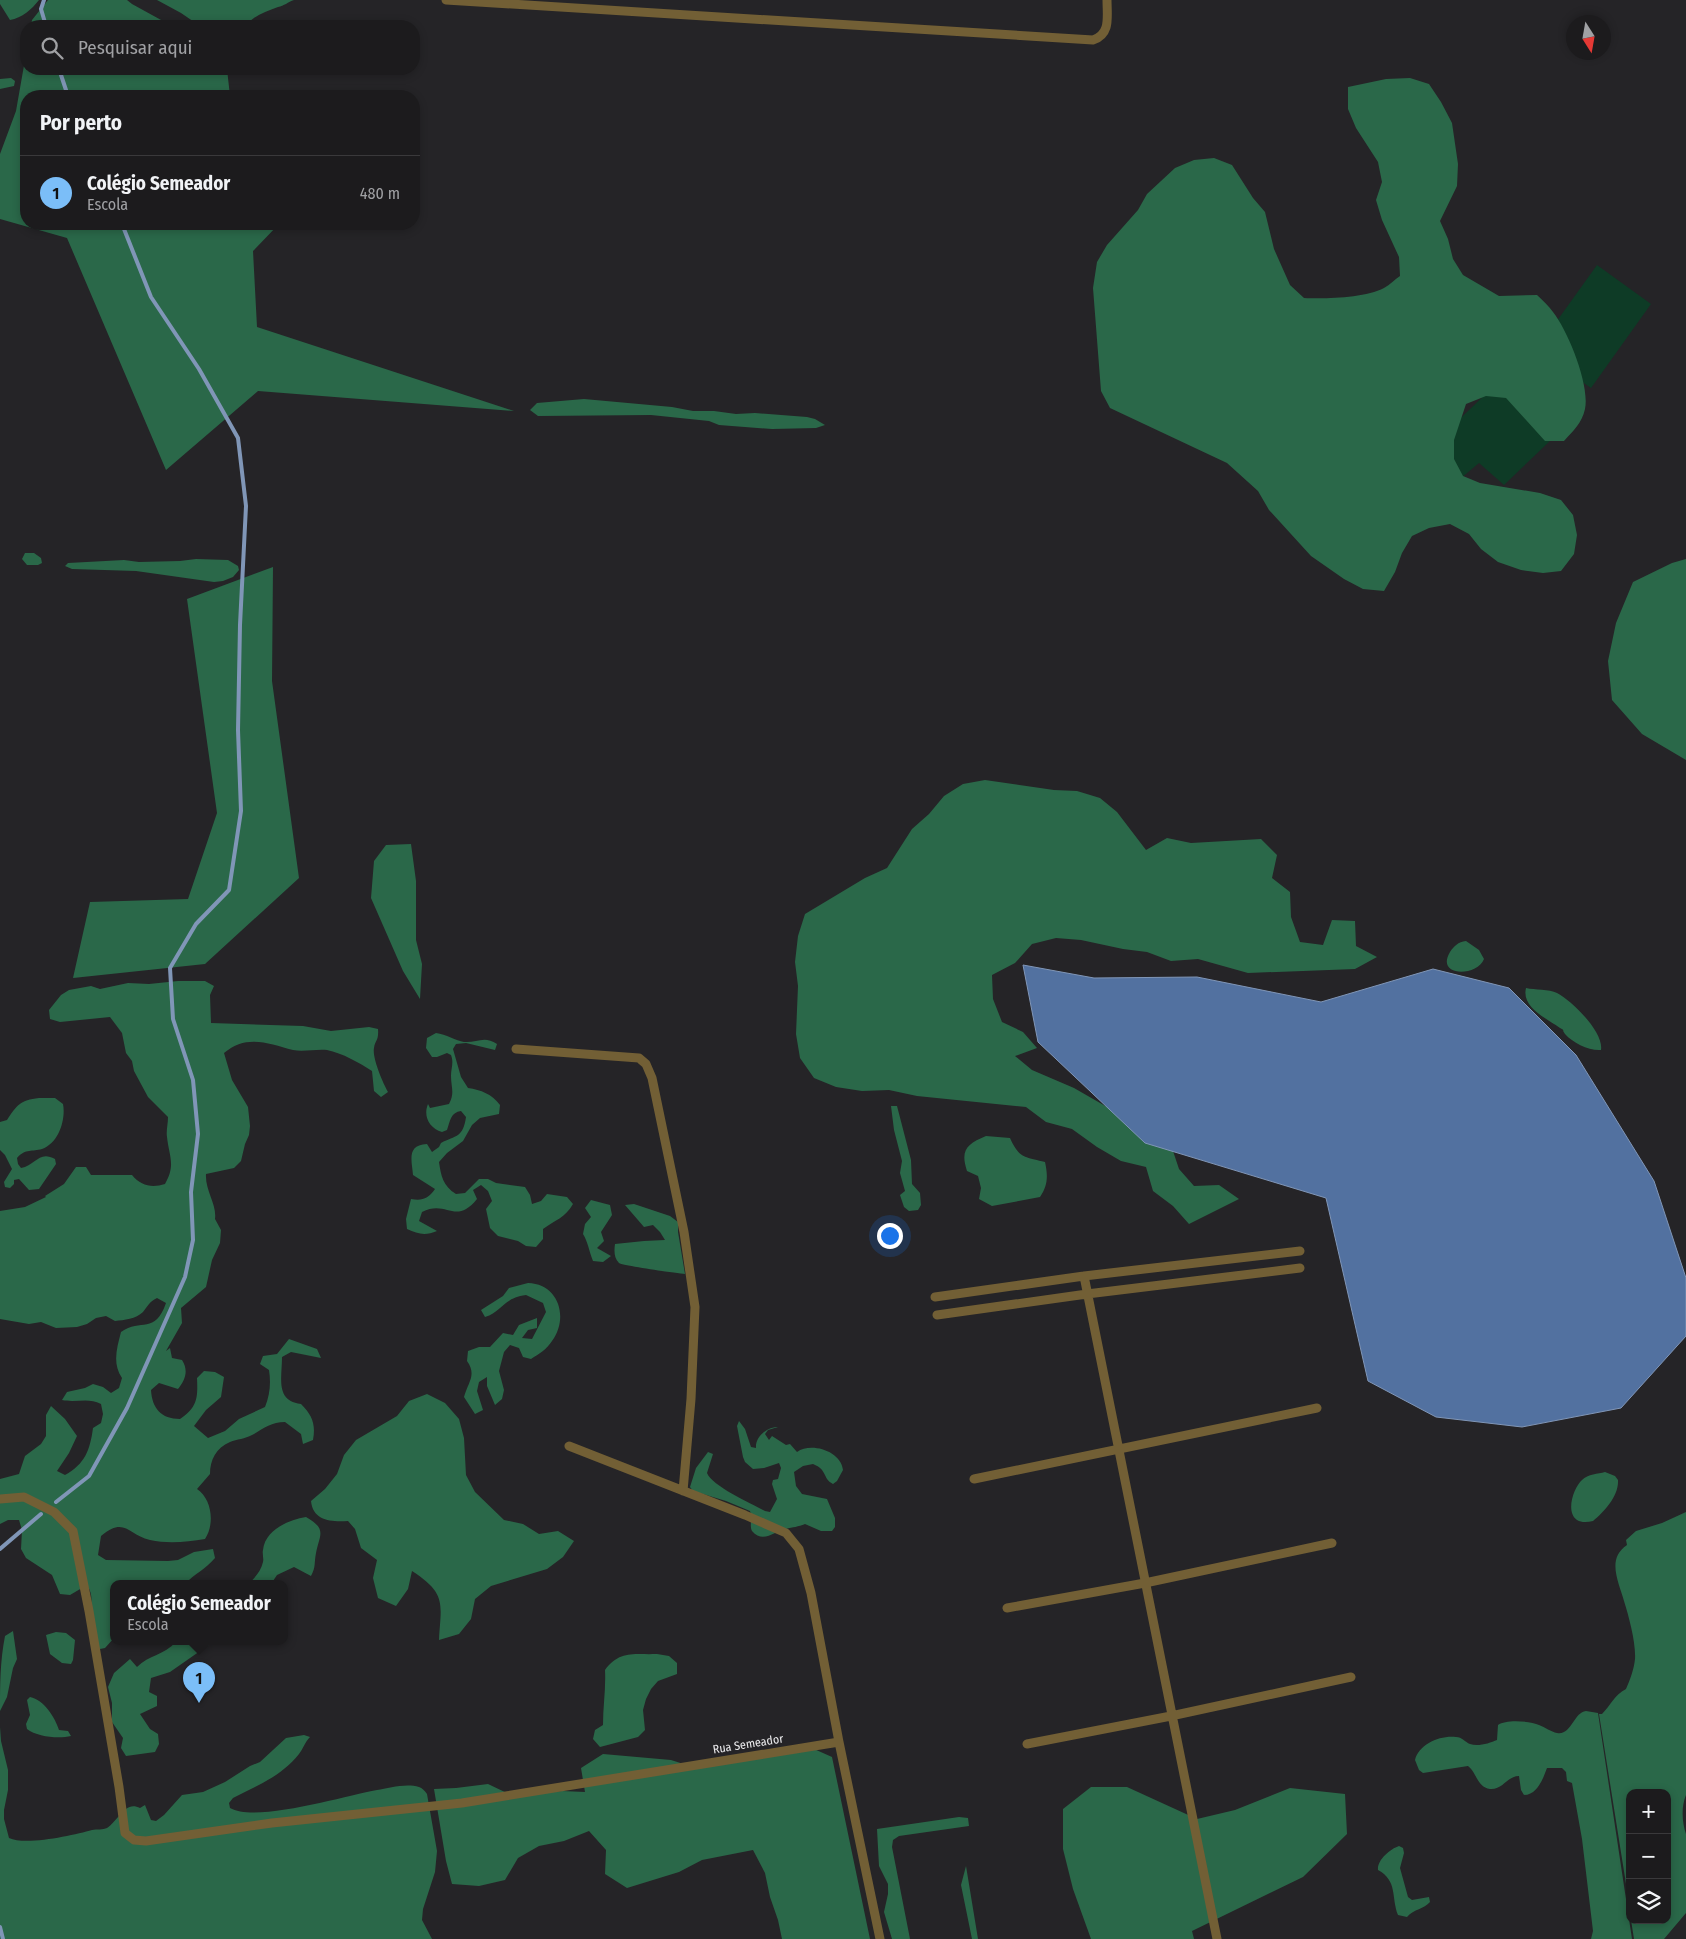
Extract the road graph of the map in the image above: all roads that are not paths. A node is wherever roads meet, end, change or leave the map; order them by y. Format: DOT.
graph roads {
  1 [pos="446,0"];
  2 [pos="1107,0"];
  3 [pos="516,1049"];
  4 [pos="1300,1251"];
  5 [pos="1300,1268"];
  6 [pos="1084,1276"];
  7 [pos="1088,1294"];
  8 [pos="934,1297"];
  9 [pos="937,1315"];
  10 [pos="1317,1408"];
  11 [pos="569,1446"];
  12 [pos="1117,1450"];
  13 [pos="974,1478"];
  14 [pos="683,1491"];
  15 [pos="0,1499"];
  16 [pos="1332,1543"];
  17 [pos="1146,1583"];
  18 [pos="1007,1608"];
  19 [pos="1351,1676"];
  20 [pos="1171,1716"];
  21 [pos="839,1742"];
  22 [pos="1027,1744"];
  23 [pos="880,1939"];
  24 [pos="1217,1939"];
  1 -- 2 [label="street"];
  3 -- 14 [label="street"];
  4 -- 6 [label="street"];
  5 -- 7 [label="street"];
  6 -- 7 [label="street"];
  6 -- 8 [label="street"];
  7 -- 9 [label="street"];
  7 -- 12 [label="street"];
  10 -- 12 [label="street"];
  11 -- 14 [label="street"];
  12 -- 13 [label="street"];
  12 -- 17 [label="street"];
  14 -- 21 [label="street"];
  15 -- 21 [label="street, Rua Semeador"];
  16 -- 17 [label="street"];
  17 -- 18 [label="street"];
  17 -- 20 [label="street"];
  19 -- 20 [label="street"];
  20 -- 22 [label="street"];
  20 -- 24 [label="street"];
  21 -- 23 [label="street"];
}
